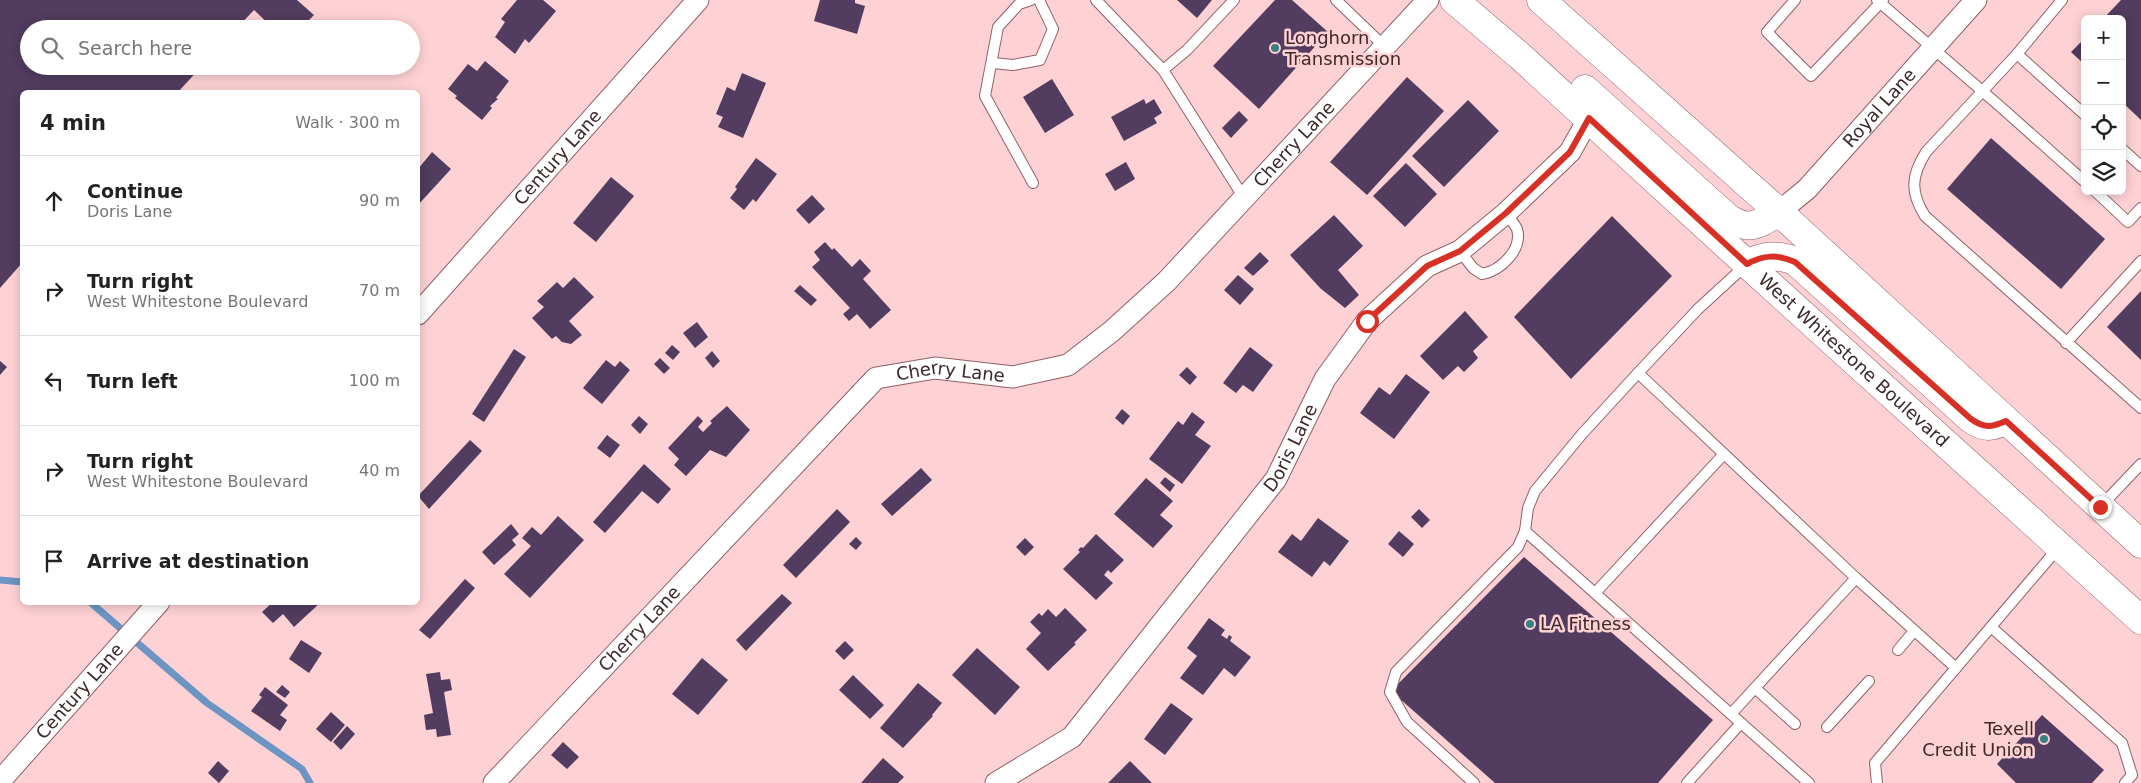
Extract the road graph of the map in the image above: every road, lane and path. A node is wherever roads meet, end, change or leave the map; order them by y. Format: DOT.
graph roads {
  1 [pos="698,0"];
  2 [pos="1031,0"];
  3 [pos="1039,0"];
  4 [pos="1096,0"];
  5 [pos="1234,0"];
  6 [pos="1336,0"];
  7 [pos="1428,0"];
  8 [pos="1454,0"];
  9 [pos="1542,0"];
  10 [pos="1795,0"];
  11 [pos="1976,0"];
  12 [pos="2062,0"];
  13 [pos="1880,1"];
  14 [pos="1385,47"];
  15 [pos="1933,50"];
  16 [pos="2017,54"];
  17 [pos="1520,56"];
  18 [pos="993,63"];
  19 [pos="1163,70"];
  20 [pos="1982,90"];
  21 [pos="2081,111"];
  22 [pos="1589,118"];
  23 [pos="2123,150"];
  24 [pos="2141,166"];
  25 [pos="2081,178"];
  26 [pos="1033,183"];
  27 [pos="2099,195"];
  28 [pos="1244,198"];
  29 [pos="2141,208"];
  30 [pos="1779,212"];
  31 [pos="1506,213"];
  32 [pos="1460,251"];
  33 [pos="2141,261"];
  34 [pos="1747,264"];
  35 [pos="420,312"];
  36 [pos="2066,343"];
  37 [pos="1638,373"];
  38 [pos="2141,408"];
  39 [pos="2006,421"];
  40 [pos="1724,454"];
  41 [pos="2141,464"];
  42 [pos="2100,507"];
  43 [pos="1525,531"];
  44 [pos="2141,544"];
  45 [pos="2060,546"];
  46 [pos="1856,578"];
  47 [pos="1596,592"];
  48 [pos="156,605"];
  49 [pos="2141,620"];
  50 [pos="1991,627"];
  51 [pos="1914,631"];
  52 [pos="1898,650"];
  53 [pos="1956,668"];
  54 [pos="1869,681"];
  55 [pos="1756,688"];
  56 [pos="1732,714"];
  57 [pos="1741,723"];
  58 [pos="1795,724"];
  59 [pos="1827,727"];
  60 [pos="0,781"];
  61 [pos="494,783"];
  62 [pos="996,783"];
  63 [pos="1474,783"];
  64 [pos="1687,783"];
  65 [pos="1808,783"];
  66 [pos="1877,783"];
  67 [pos="2124,783"];
  1 -- 35 [label="street, Century Lane"];
  2 -- 18 [label="lane"];
  3 -- 18 [label="lane"];
  4 -- 19 [label="lane"];
  5 -- 19 [label="lane"];
  6 -- 14 [label="lane"];
  7 -- 14 [label="street, Cherry Lane"];
  8 -- 17 [label="main road, West Whitestone Boulevard"];
  9 -- 30 [label="main road"];
  10 -- 13 [label="lane"];
  11 -- 15 [label="street, Royal Lane"];
  12 -- 16 [label="lane"];
  13 -- 15 [label="lane"];
  14 -- 28 [label="street, Cherry Lane"];
  15 -- 20 [label="lane"];
  15 -- 30 [label="street, Royal Lane"];
  16 -- 20 [label="lane"];
  16 -- 21 [label="lane"];
  17 -- 22 [label="main road, West Whitestone Boulevard"];
  17 -- 30 [label="main road"];
  18 -- 26 [label="lane"];
  19 -- 28 [label="lane"];
  20 -- 25 [label="lane"];
  20 -- 36 [label="lane"];
  22 -- 31 [label="street, Doris Lane"];
  22 -- 34 [label="main road, West Whitestone Boulevard"];
  23 -- 24 [label="lane"];
  27 -- 29 [label="lane"];
  28 -- 61 [label="street, Cherry Lane"];
  30 -- 39 [label="main road"];
  31 -- 32 [label="street, Doris Lane"];
  31 -- 32 [label="lane"];
  32 -- 62 [label="street, Doris Lane"];
  33 -- 36 [label="lane"];
  34 -- 37 [label="lane"];
  34 -- 39 [label="main road"];
  34 -- 45 [label="main road, West Whitestone Boulevard"];
  36 -- 38 [label="lane"];
  37 -- 40 [label="lane"];
  37 -- 43 [label="lane"];
  39 -- 42 [label="main road"];
  40 -- 46 [label="lane"];
  40 -- 47 [label="lane"];
  41 -- 42 [label="lane"];
  42 -- 44 [label="main road"];
  43 -- 47 [label="lane"];
  43 -- 63 [label="lane"];
  45 -- 49 [label="main road, West Whitestone Boulevard"];
  45 -- 50 [label="lane"];
  46 -- 51 [label="lane"];
  46 -- 55 [label="lane"];
  47 -- 56 [label="lane"];
  48 -- 60 [label="street, Century Lane"];
  50 -- 53 [label="lane"];
  50 -- 67 [label="lane"];
  51 -- 52 [label="lane"];
  51 -- 53 [label="lane"];
  53 -- 66 [label="lane"];
  54 -- 59 [label="lane"];
  55 -- 56 [label="lane"];
  55 -- 58 [label="lane"];
  56 -- 57 [label="lane"];
  57 -- 64 [label="lane"];
  57 -- 65 [label="lane"];
}
